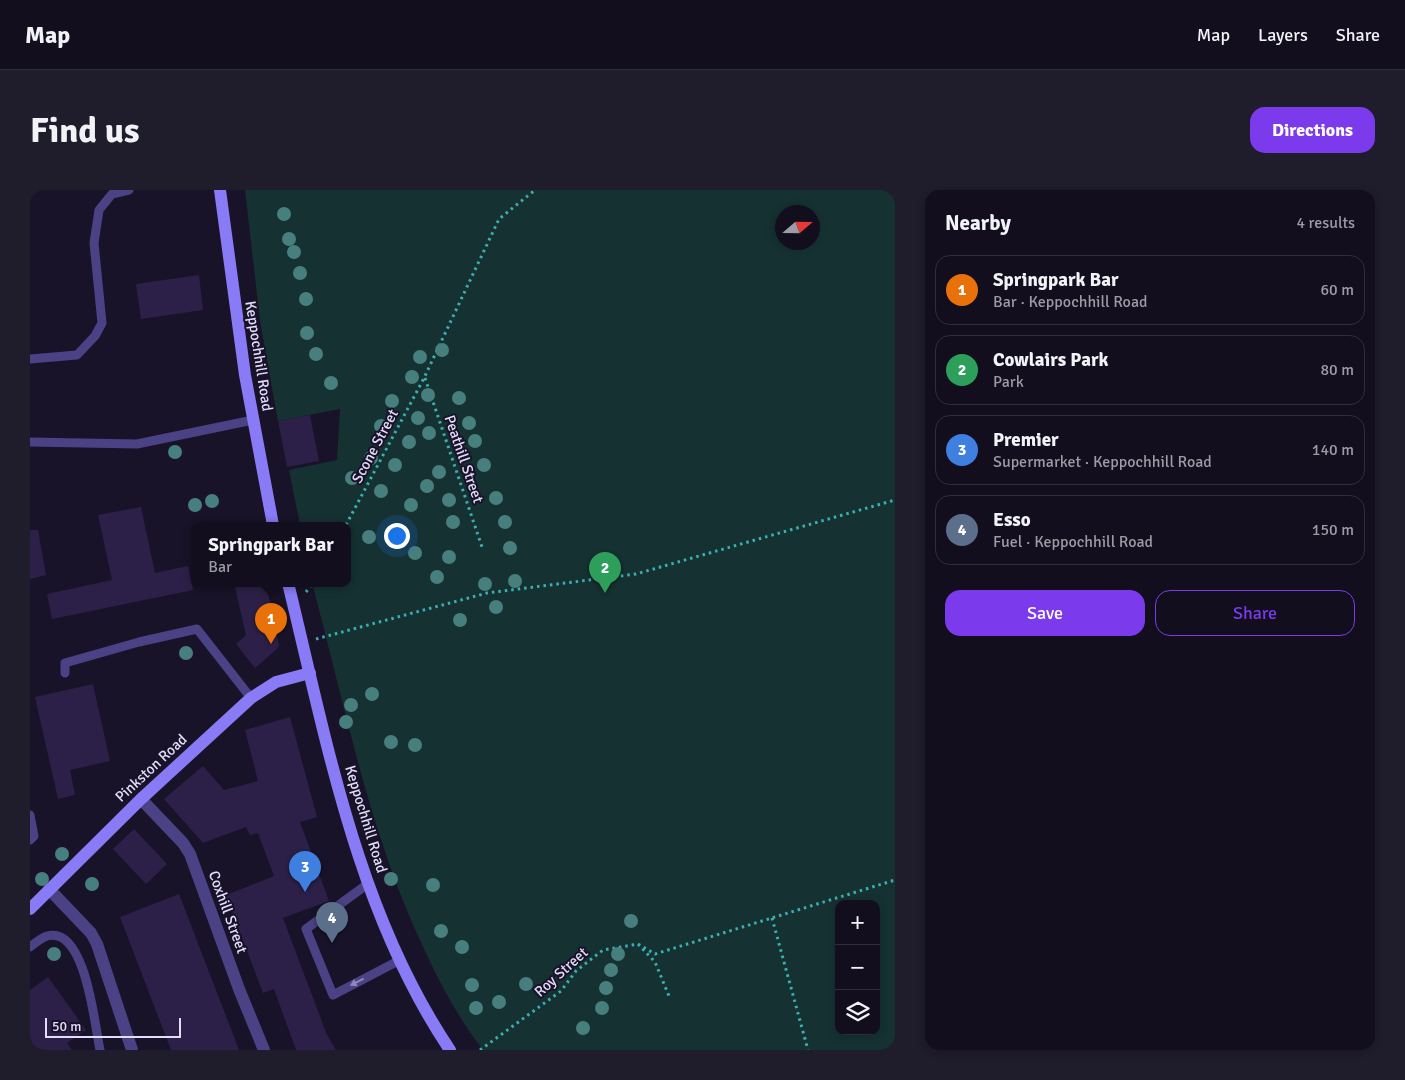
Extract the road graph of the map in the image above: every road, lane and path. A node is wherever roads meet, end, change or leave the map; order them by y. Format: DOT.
graph roads {
  1 [pos="220,190"];
  2 [pos="535,190"];
  3 [pos="120,191"];
  4 [pos="30,359"];
  5 [pos="424,378"];
  6 [pos="253,420"];
  7 [pos="30,442"];
  8 [pos="895,500"];
  9 [pos="272,522"];
  10 [pos="348,522"];
  11 [pos="482,547"];
  12 [pos="289,587"];
  13 [pos="302,642"];
  14 [pos="65,673"];
  15 [pos="310,673"];
  16 [pos="251,698"];
  17 [pos="141,799"];
  18 [pos="30,815"];
  19 [pos="30,840"];
  20 [pos="895,880"];
  21 [pos="368,883"];
  22 [pos="49,890"];
  23 [pos="30,909"];
  24 [pos="772,918"];
  25 [pos="638,944"];
  26 [pos="30,946"];
  27 [pos="400,960"];
  28 [pos="669,996"];
  29 [pos="100,1050"];
  30 [pos="131,1050"];
  31 [pos="264,1050"];
  32 [pos="450,1050"];
  33 [pos="480,1050"];
  34 [pos="808,1050"];
  1 -- 6 [label="street, Keppochhill Road"];
  2 -- 5 [label="path, Scone Street"];
  3 -- 4 [label="lane"];
  5 -- 10 [label="path, Scone Street"];
  5 -- 11 [label="path, Peathill Street"];
  6 -- 7 [label="lane"];
  6 -- 9 [label="street, Keppochhill Road"];
  8 -- 13 [label="path"];
  12 -- 13 [label="street, Keppochhill Road"];
  13 -- 15 [label="street, Keppochhill Road"];
  14 -- 16 [label="lane"];
  15 -- 16 [label="street, Pinkston Road"];
  15 -- 21 [label="street, Keppochhill Road"];
  16 -- 17 [label="street, Pinkston Road"];
  17 -- 22 [label="street, Pinkston Road"];
  17 -- 31 [label="street, Coxhill Street"];
  18 -- 19 [label="lane"];
  20 -- 24 [label="path"];
  21 -- 27 [label="street, Keppochhill Road"];
  27 -- 21 [label="lane, one-way"];
  22 -- 23 [label="street, Pinkston Road"];
  22 -- 30 [label="street"];
  24 -- 25 [label="path"];
  24 -- 34 [label="path"];
  25 -- 28 [label="path"];
  25 -- 33 [label="path, Roy Street"];
  26 -- 29 [label="lane"];
  27 -- 32 [label="street, Keppochhill Road"];
}
